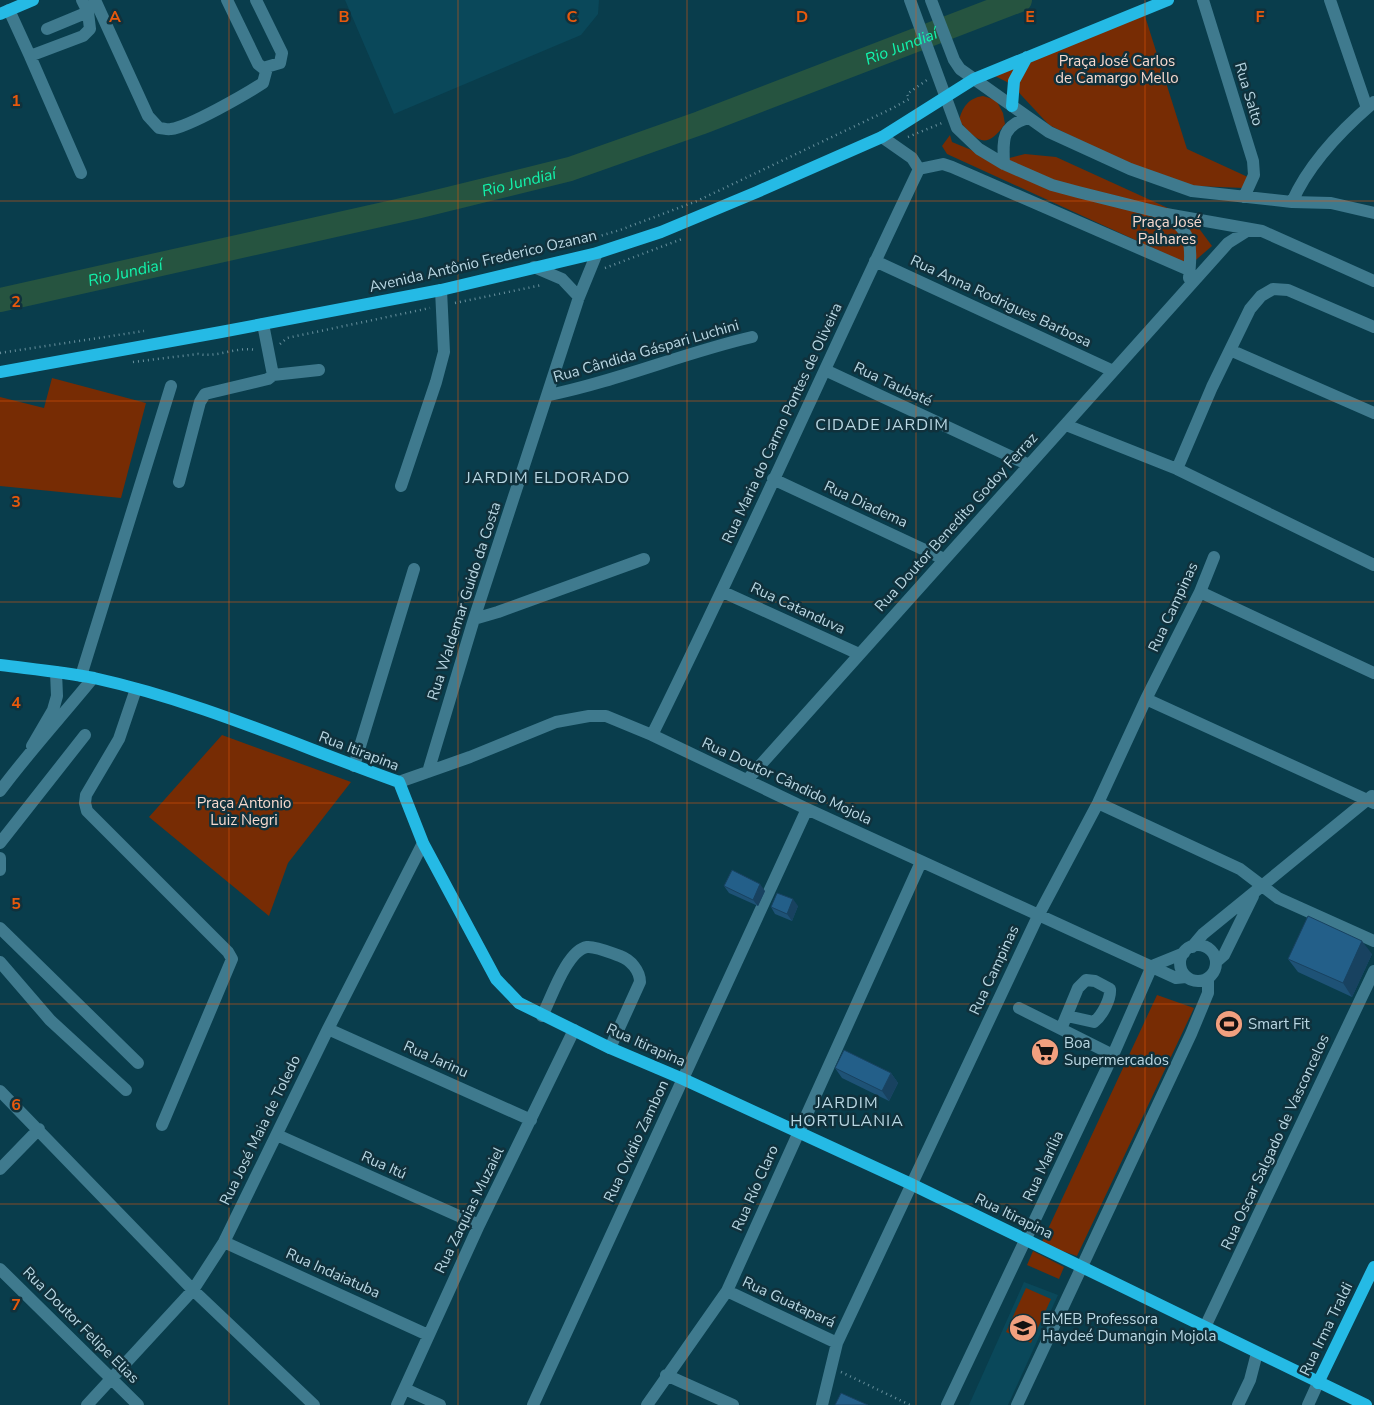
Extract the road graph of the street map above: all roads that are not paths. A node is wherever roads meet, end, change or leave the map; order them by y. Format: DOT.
graph roads {
  1 [pos="33,0"];
  2 [pos="82,0"];
  3 [pos="95,0"];
  4 [pos="227,0"];
  5 [pos="256,0"];
  6 [pos="1168,0"];
  7 [pos="1203,0"];
  8 [pos="1330,0"];
  9 [pos="931,1"];
  10 [pos="913,5"];
  11 [pos="4,12"];
  12 [pos="88,12"];
  13 [pos="47,30"];
  14 [pos="30,56"];
  15 [pos="1027,57"];
  16 [pos="267,68"];
  17 [pos="974,79"];
  18 [pos="946,96"];
  19 [pos="1371,105"];
  20 [pos="1012,106"];
  21 [pos="1028,118"];
  22 [pos="882,137"];
  23 [pos="1004,164"];
  24 [pos="919,169"];
  25 [pos="81,173"];
  26 [pos="1244,197"];
  27 [pos="1292,202"];
  28 [pos="1374,213"];
  29 [pos="1166,214"];
  30 [pos="1262,231"];
  31 [pos="597,253"];
  32 [pos="876,261"];
  33 [pos="534,267"];
  34 [pos="1189,270"];
  35 [pos="1374,281"];
  36 [pos="1188,285"];
  37 [pos="441,290"];
  38 [pos="579,297"];
  39 [pos="263,324"];
  40 [pos="1374,327"];
  41 [pos="752,337"];
  42 [pos="1230,350"];
  43 [pos="319,370"];
  44 [pos="825,370"];
  45 [pos="1113,371"];
  46 [pos="0,372"];
  47 [pos="273,374"];
  48 [pos="171,386"];
  49 [pos="549,396"];
  50 [pos="1374,413"];
  51 [pos="1066,425"];
  52 [pos="1029,465"];
  53 [pos="1177,469"];
  54 [pos="773,479"];
  55 [pos="179,482"];
  56 [pos="401,486"];
  57 [pos="1214,557"];
  58 [pos="644,559"];
  59 [pos="944,559"];
  60 [pos="1374,565"];
  61 [pos="414,569"];
  62 [pos="723,592"];
  63 [pos="1200,592"];
  64 [pos="474,619"];
  65 [pos="859,654"];
  66 [pos="0,665"];
  67 [pos="56,672"];
  68 [pos="1374,673"];
  69 [pos="87,677"];
  70 [pos="136,689"];
  71 [pos="1146,699"];
  72 [pos="85,734"];
  73 [pos="652,735"];
  74 [pos="30,752"];
  75 [pos="354,766"];
  76 [pos="428,772"];
  77 [pos="747,780"];
  78 [pos="399,782"];
  79 [pos="0,791"];
  80 [pos="1372,799"];
  81 [pos="1098,803"];
  82 [pos="807,809"];
  83 [pos="0,843"];
  84 [pos="423,843"];
  85 [pos="0,858"];
  86 [pos="921,862"];
  87 [pos="0,870"];
  88 [pos="1258,889"];
  89 [pos="1038,916"];
  90 [pos="0,928"];
  91 [pos="1374,941"];
  92 [pos="1188,950"];
  93 [pos="0,962"];
  94 [pos="1216,962"];
  95 [pos="1152,966"];
  96 [pos="1374,970"];
  97 [pos="1186,977"];
  98 [pos="1208,978"];
  99 [pos="1019,1008"];
  100 [pos="542,1016"];
  101 [pos="1067,1016"];
  102 [pos="328,1029"];
  103 [pos="1061,1029"];
  104 [pos="574,1030"];
  105 [pos="610,1048"];
  106 [pos="1113,1056"];
  107 [pos="138,1063"];
  108 [pos="683,1079"];
  109 [pos="126,1090"];
  110 [pos="0,1091"];
  111 [pos="531,1120"];
  112 [pos="162,1125"];
  113 [pos="39,1129"];
  114 [pos="798,1131"];
  115 [pos="277,1135"];
  116 [pos="0,1168"];
  117 [pos="911,1184"];
  118 [pos="479,1225"];
  119 [pos="1026,1240"];
  120 [pos="224,1242"];
  121 [pos="1082,1266"];
  122 [pos="0,1269"];
  123 [pos="1374,1269"];
  124 [pos="193,1290"];
  125 [pos="726,1291"];
  126 [pos="1205,1327"];
  127 [pos="428,1335"];
  128 [pos="836,1343"];
  129 [pos="1257,1353"];
  130 [pos="666,1375"];
  131 [pos="113,1379"];
  132 [pos="1318,1383"];
  133 [pos="405,1389"];
  134 [pos="87,1405"];
  135 [pos="138,1405"];
  136 [pos="314,1405"];
  137 [pos="397,1405"];
  138 [pos="440,1405"];
  139 [pos="533,1405"];
  140 [pos="647,1405"];
  141 [pos="733,1405"];
  142 [pos="822,1405"];
  143 [pos="947,1405"];
  144 [pos="1017,1405"];
  145 [pos="1238,1405"];
  146 [pos="1308,1405"];
  147 [pos="1366,1405"];
  1 -- 11 [label="main road"];
  2 -- 12 [label="street"];
  3 -- 16 [label="street"];
  4 -- 16 [label="street"];
  5 -- 16 [label="street"];
  6 -- 15 [label="main road"];
  7 -- 26 [label="street, Rua Salto"];
  8 -- 19 [label="street"];
  9 -- 17 [label="street"];
  10 -- 18 [label="street"];
  11 -- 14 [label="street"];
  12 -- 13 [label="street"];
  12 -- 14 [label="street"];
  14 -- 25 [label="street"];
  15 -- 17 [label="main road"];
  15 -- 20 [label="main road"];
  17 -- 18 [label="main road, Avenida Antônio Frederico Ozanan"];
  17 -- 20 [label="street"];
  18 -- 22 [label="main road, Avenida Antônio Frederico Ozanan"];
  18 -- 23 [label="street"];
  19 -- 27 [label="street"];
  20 -- 21 [label="street"];
  21 -- 23 [label="street"];
  21 -- 26 [label="street"];
  22 -- 24 [label="street"];
  22 -- 31 [label="main road, Avenida Antônio Frederico Ozanan"];
  23 -- 29 [label="street"];
  24 -- 32 [label="street, Rua Maria do Carmo Pontes de Oliveira"];
  24 -- 34 [label="street"];
  26 -- 27 [label="street"];
  27 -- 28 [label="street"];
  29 -- 30 [label="street"];
  29 -- 34 [label="street"];
  30 -- 35 [label="street"];
  30 -- 36 [label="street, Rua Doutor Benedito Godoy Ferraz"];
  31 -- 33 [label="main road, Avenida Antônio Frederico Ozanan"];
  31 -- 38 [label="street, Rua Waldemar Guido da Costa"];
  32 -- 44 [label="street, Rua Maria do Carmo Pontes de Oliveira"];
  32 -- 45 [label="street, Rua Anna Rodrigues Barbosa"];
  33 -- 37 [label="main road, Avenida Antônio Frederico Ozanan"];
  33 -- 38 [label="street"];
  34 -- 36 [label="street"];
  36 -- 45 [label="street, Rua Doutor Benedito Godoy Ferraz"];
  37 -- 39 [label="main road, Avenida Antônio Frederico Ozanan"];
  37 -- 56 [label="street"];
  38 -- 49 [label="street, Rua Waldemar Guido da Costa"];
  39 -- 46 [label="main road, Avenida Antônio Frederico Ozanan"];
  39 -- 47 [label="street"];
  40 -- 42 [label="street"];
  41 -- 49 [label="street, Rua Cândida Gáspari Luchini"];
  42 -- 50 [label="street"];
  42 -- 53 [label="street"];
  43 -- 47 [label="street"];
  44 -- 52 [label="street, Rua Taubaté"];
  44 -- 54 [label="street, Rua Maria do Carmo Pontes de Oliveira"];
  45 -- 51 [label="street, Rua Doutor Benedito Godoy Ferraz"];
  47 -- 55 [label="street"];
  48 -- 69 [label="street"];
  49 -- 64 [label="street, Rua Waldemar Guido da Costa"];
  51 -- 52 [label="street, Rua Doutor Benedito Godoy Ferraz"];
  51 -- 53 [label="street"];
  52 -- 59 [label="street, Rua Doutor Benedito Godoy Ferraz"];
  53 -- 60 [label="street"];
  54 -- 59 [label="street, Rua Diadema"];
  54 -- 62 [label="street, Rua Maria do Carmo Pontes de Oliveira"];
  57 -- 63 [label="street, Rua Campinas"];
  58 -- 64 [label="street"];
  59 -- 65 [label="street, Rua Doutor Benedito Godoy Ferraz"];
  61 -- 75 [label="street"];
  62 -- 65 [label="street, Rua Catanduva"];
  62 -- 73 [label="street, Rua Maria do Carmo Pontes de Oliveira"];
  63 -- 68 [label="street"];
  63 -- 71 [label="street, Rua Campinas"];
  64 -- 76 [label="street, Rua Waldemar Guido da Costa"];
  65 -- 77 [label="street, Rua Doutor Benedito Godoy Ferraz"];
  66 -- 67 [label="main road, Rua Itirapina"];
  67 -- 69 [label="main road, Rua Itirapina"];
  67 -- 74 [label="street"];
  69 -- 70 [label="main road, Rua Itirapina"];
  69 -- 74 [label="street"];
  70 -- 75 [label="main road, Rua Itirapina"];
  70 -- 112 [label="street"];
  71 -- 80 [label="street"];
  71 -- 81 [label="street, Rua Campinas"];
  72 -- 83 [label="street"];
  73 -- 76 [label="street, Rua Doutor Cândido Mojola"];
  73 -- 77 [label="street, Rua Doutor Cândido Mojola"];
  74 -- 79 [label="street"];
  75 -- 78 [label="main road, Rua Itirapina"];
  76 -- 78 [label="street, Rua Doutor Cândido Mojola"];
  77 -- 82 [label="street, Rua Doutor Cândido Mojola"];
  78 -- 84 [label="main road, Rua Itirapina"];
  80 -- 88 [label="street"];
  81 -- 88 [label="street"];
  81 -- 89 [label="street, Rua Campinas"];
  82 -- 86 [label="street, Rua Doutor Cândido Mojola"];
  82 -- 108 [label="street, Rua Ovídio Zambon"];
  84 -- 100 [label="main road, Rua Itirapina"];
  84 -- 102 [label="street, Rua José Maia de Toledo"];
  85 -- 87 [label="street"];
  86 -- 89 [label="street, Rua Doutor Cândido Mojola"];
  86 -- 114 [label="street, Rua Río Claro"];
  88 -- 91 [label="street"];
  88 -- 92 [label="street"];
  88 -- 94 [label="street"];
  89 -- 95 [label="street, Rua Doutor Cândido Mojola"];
  89 -- 117 [label="street, Rua Campinas"];
  90 -- 107 [label="street"];
  92 -- 94 [label="street"];
  92 -- 95 [label="street"];
  92 -- 97 [label="street"];
  93 -- 109 [label="street"];
  94 -- 98 [label="street"];
  95 -- 97 [label="street, Rua Doutor Cândido Mojola"];
  95 -- 106 [label="street, Rua Marília"];
  96 -- 126 [label="street, Rua Oscar Salgado de Vasconcelos"];
  97 -- 98 [label="street, Rua Doutor Cândido Mojola"];
  98 -- 121 [label="street"];
  99 -- 103 [label="street"];
  100 -- 104 [label="main road, Rua Itirapina"];
  100 -- 105 [label="street"];
  101 -- 103 [label="street"];
  102 -- 111 [label="street, Rua Jarinu"];
  102 -- 115 [label="street, Rua José Maia de Toledo"];
  103 -- 106 [label="street"];
  104 -- 105 [label="main road, Rua Itirapina"];
  104 -- 111 [label="street, Rua Zaquias Muzaiel"];
  105 -- 108 [label="main road, Rua Itirapina"];
  106 -- 119 [label="street, Rua Marília"];
  108 -- 114 [label="main road, Rua Itirapina"];
  108 -- 139 [label="street, Rua Ovídio Zambon"];
  110 -- 113 [label="street"];
  111 -- 118 [label="street, Rua Zaquias Muzaiel"];
  113 -- 116 [label="street"];
  113 -- 124 [label="street"];
  114 -- 117 [label="main road, Rua Itirapina"];
  114 -- 125 [label="street, Rua Río Claro"];
  115 -- 118 [label="street, Rua Itú"];
  115 -- 120 [label="street, Rua José Maia de Toledo"];
  117 -- 119 [label="main road, Rua Itirapina"];
  117 -- 128 [label="street, Rua Campinas"];
  118 -- 127 [label="street, Rua Zaquias Muzaiel"];
  119 -- 121 [label="main road, Rua Itirapina"];
  119 -- 143 [label="street, Rua Marília"];
  120 -- 124 [label="street, Rua José Maia de Toledo"];
  120 -- 127 [label="street, Rua Indaiatuba"];
  121 -- 126 [label="main road, Rua Itirapina"];
  121 -- 144 [label="street"];
  122 -- 131 [label="street, Rua Doutor Felipe Elias"];
  123 -- 132 [label="main road, Rua Irma Traldi"];
  124 -- 131 [label="street, Rua José Maia de Toledo"];
  124 -- 136 [label="street"];
  125 -- 128 [label="street, Rua Guatapará"];
  125 -- 130 [label="street, Rua Río Claro"];
  126 -- 129 [label="main road, Rua Itirapina"];
  127 -- 133 [label="street, Rua Zaquias Muzaiel"];
  128 -- 142 [label="street, Rua Campinas"];
  129 -- 132 [label="main road, Rua Itirapina"];
  129 -- 145 [label="street"];
  130 -- 140 [label="street, Rua Río Claro"];
  130 -- 141 [label="street"];
  131 -- 134 [label="street, Rua José Maia de Toledo"];
  131 -- 135 [label="street, Rua Doutor Felipe Elias"];
  132 -- 146 [label="street, Rua Irma Traldi"];
  132 -- 147 [label="main road, Rua Itirapina"];
  133 -- 137 [label="street, Rua Zaquias Muzaiel"];
  133 -- 138 [label="street"];
}
